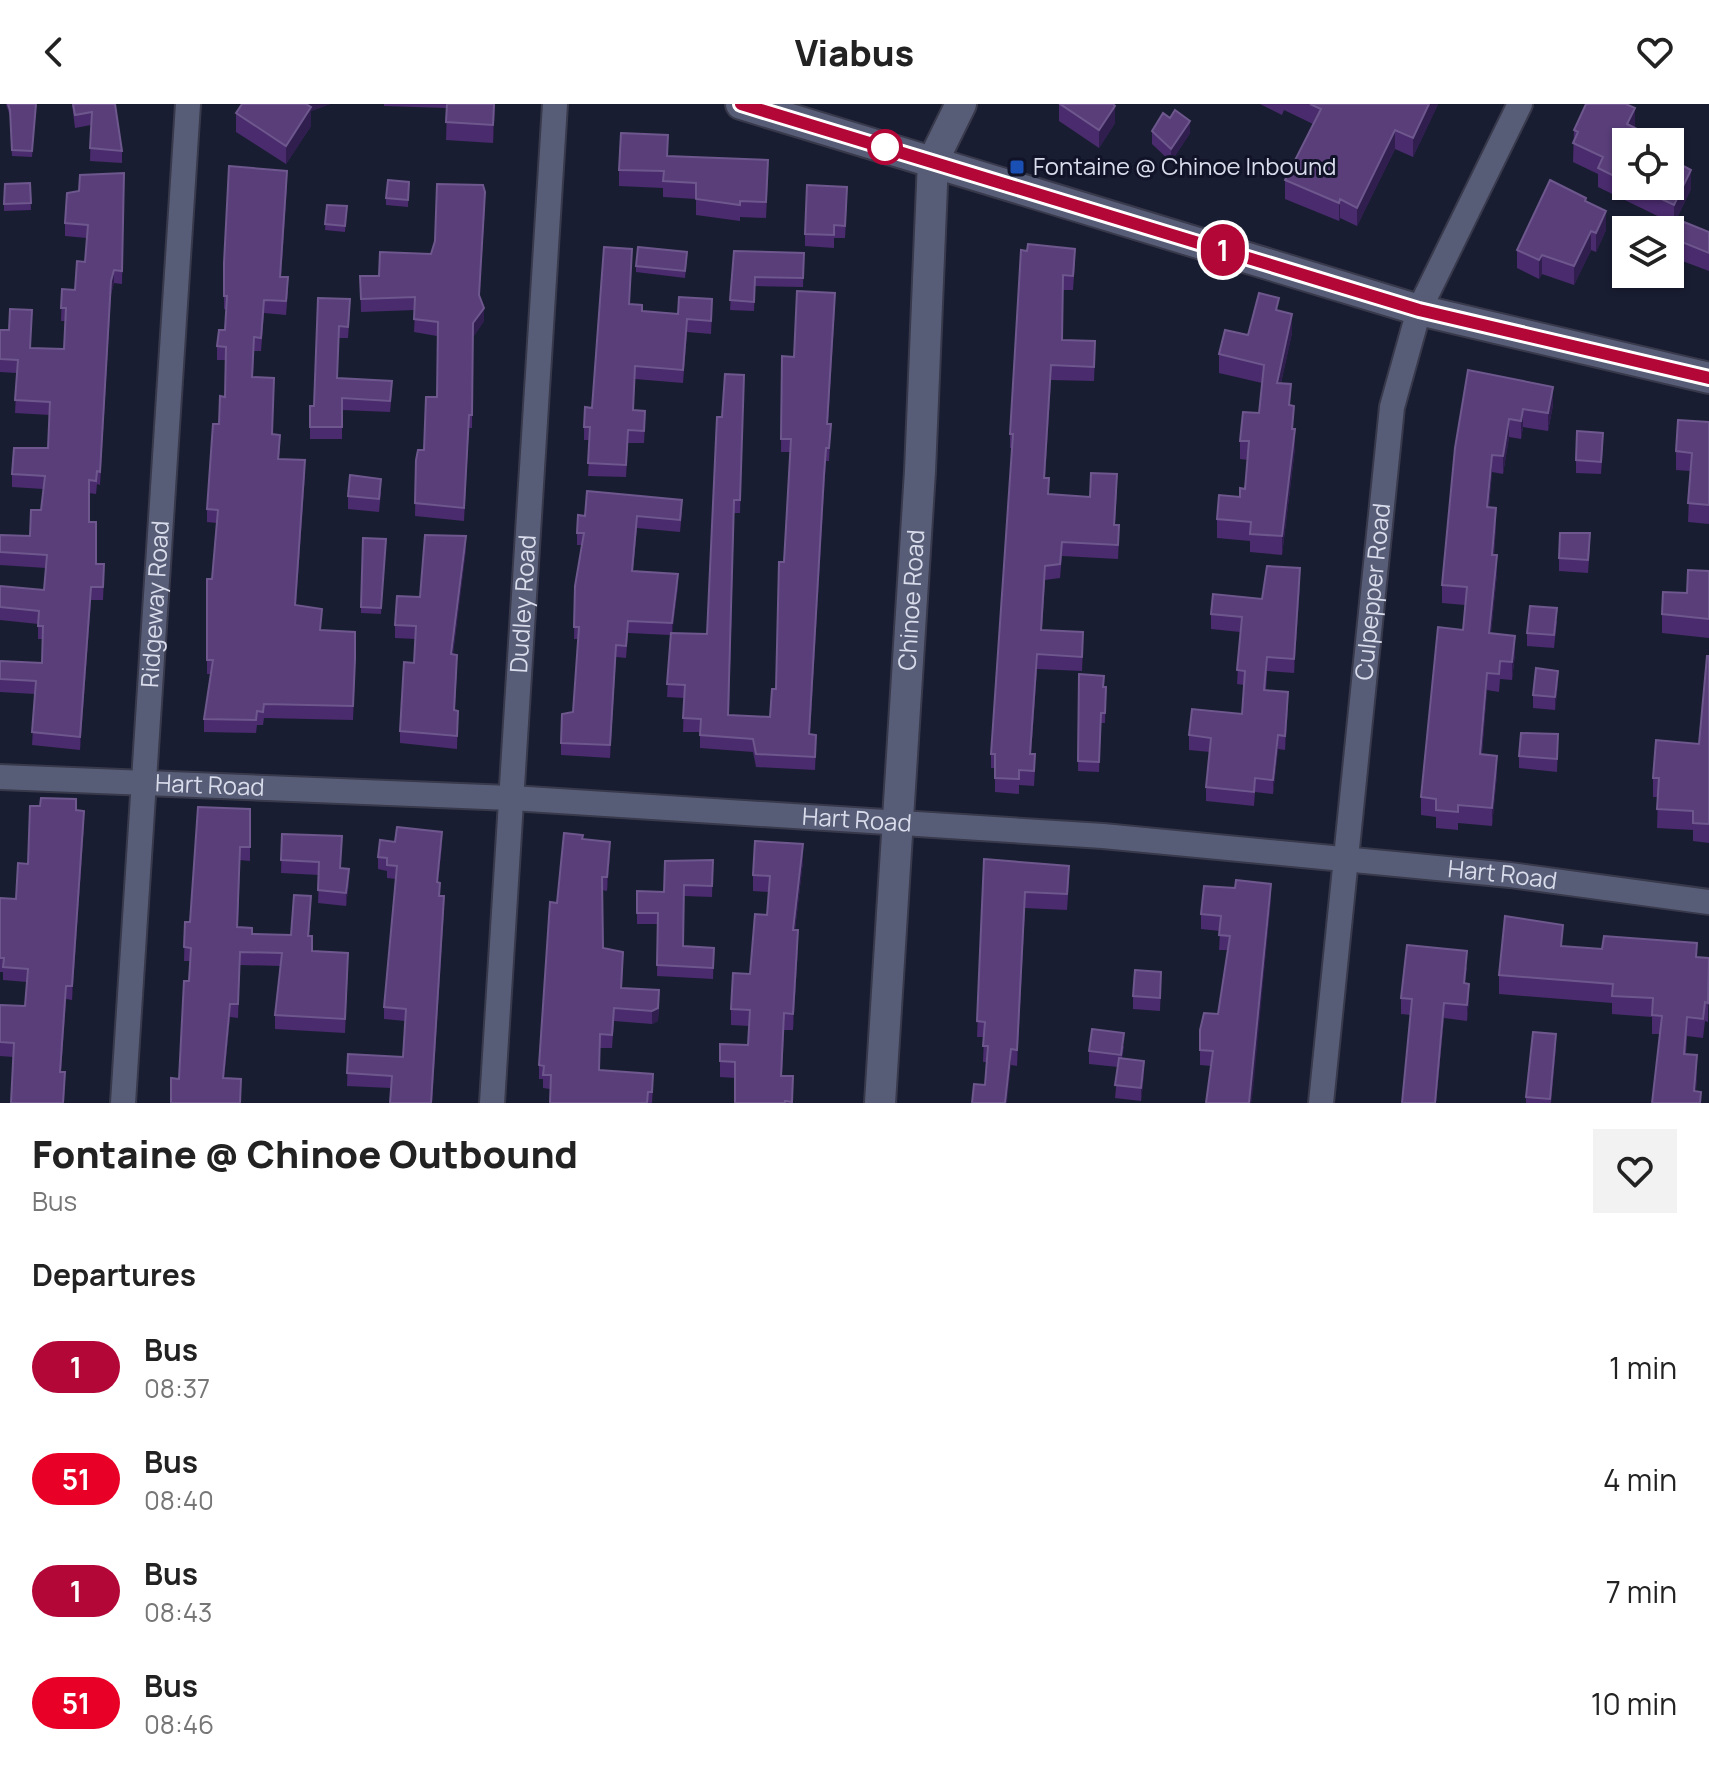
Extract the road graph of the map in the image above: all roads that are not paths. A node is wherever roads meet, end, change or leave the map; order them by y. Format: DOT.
graph roads {
  1 [pos="188,104"];
  2 [pos="555,104"];
  3 [pos="741,104"];
  4 [pos="961,104"];
  5 [pos="1520,104"];
  6 [pos="933,161"];
  7 [pos="1419,310"];
  8 [pos="1709,378"];
  9 [pos="0,777"];
  10 [pos="144,782"];
  11 [pos="512,798"];
  12 [pos="899,822"];
  13 [pos="1347,860"];
  14 [pos="1709,902"];
  15 [pos="123,1103"];
  16 [pos="492,1103"];
  17 [pos="880,1103"];
  18 [pos="1321,1103"];
  1 -- 10 [label="street, Ridgeway Road"];
  2 -- 11 [label="street, Dudley Road"];
  3 -- 6 [label="street"];
  4 -- 6 [label="street, Chinoe Road"];
  5 -- 7 [label="street, Culpepper Road"];
  6 -- 7 [label="street"];
  6 -- 12 [label="street, Chinoe Road"];
  7 -- 8 [label="street"];
  7 -- 13 [label="street, Culpepper Road"];
  9 -- 10 [label="street, Hart Road"];
  10 -- 11 [label="street, Hart Road"];
  10 -- 15 [label="street, Ridgeway Road"];
  11 -- 12 [label="street, Hart Road"];
  11 -- 16 [label="street, Dudley Road"];
  12 -- 13 [label="street, Hart Road"];
  12 -- 17 [label="street, Chinoe Road"];
  13 -- 14 [label="street, Hart Road"];
  13 -- 18 [label="street, Culpepper Road"];
}
